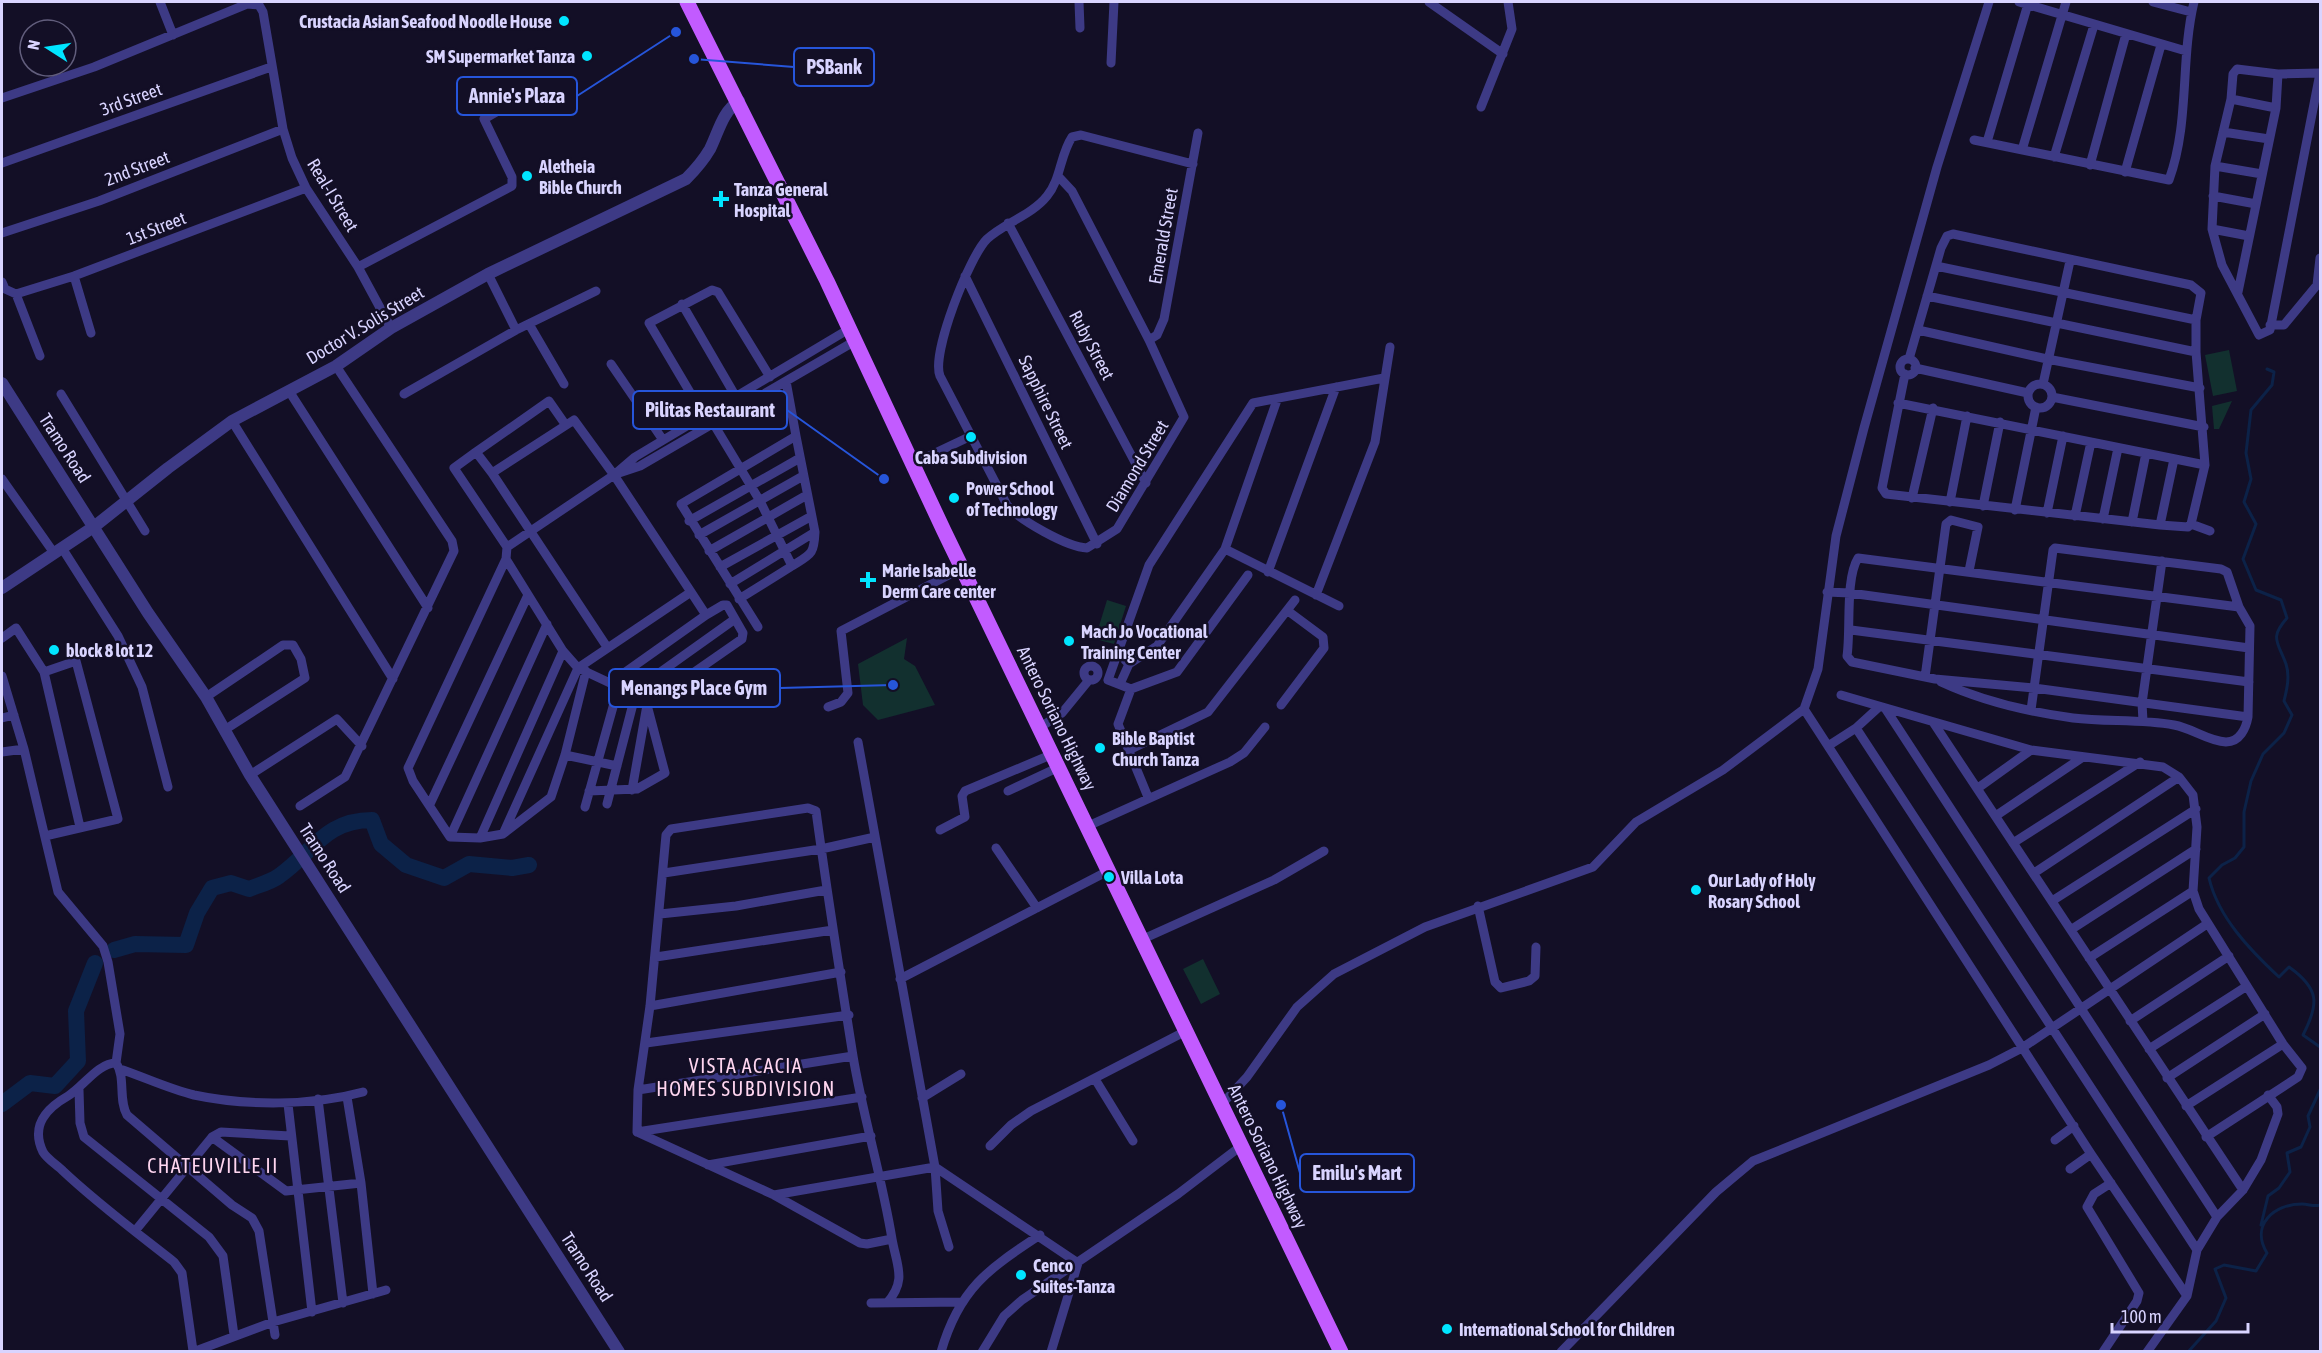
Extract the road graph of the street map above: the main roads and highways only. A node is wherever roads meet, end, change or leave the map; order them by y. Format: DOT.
graph roads {
  1 [pos="687,2"];
  2 [pos="698,2"];
  3 [pos="739,101"];
  4 [pos="1341,1352"];
  1 -- 3 [label="main road, Antero Soriano Highway"];
  2 -- 3 [label="main road, Antero Soriano Highway"];
  3 -- 4 [label="main road, Antero Soriano Highway"];
}
